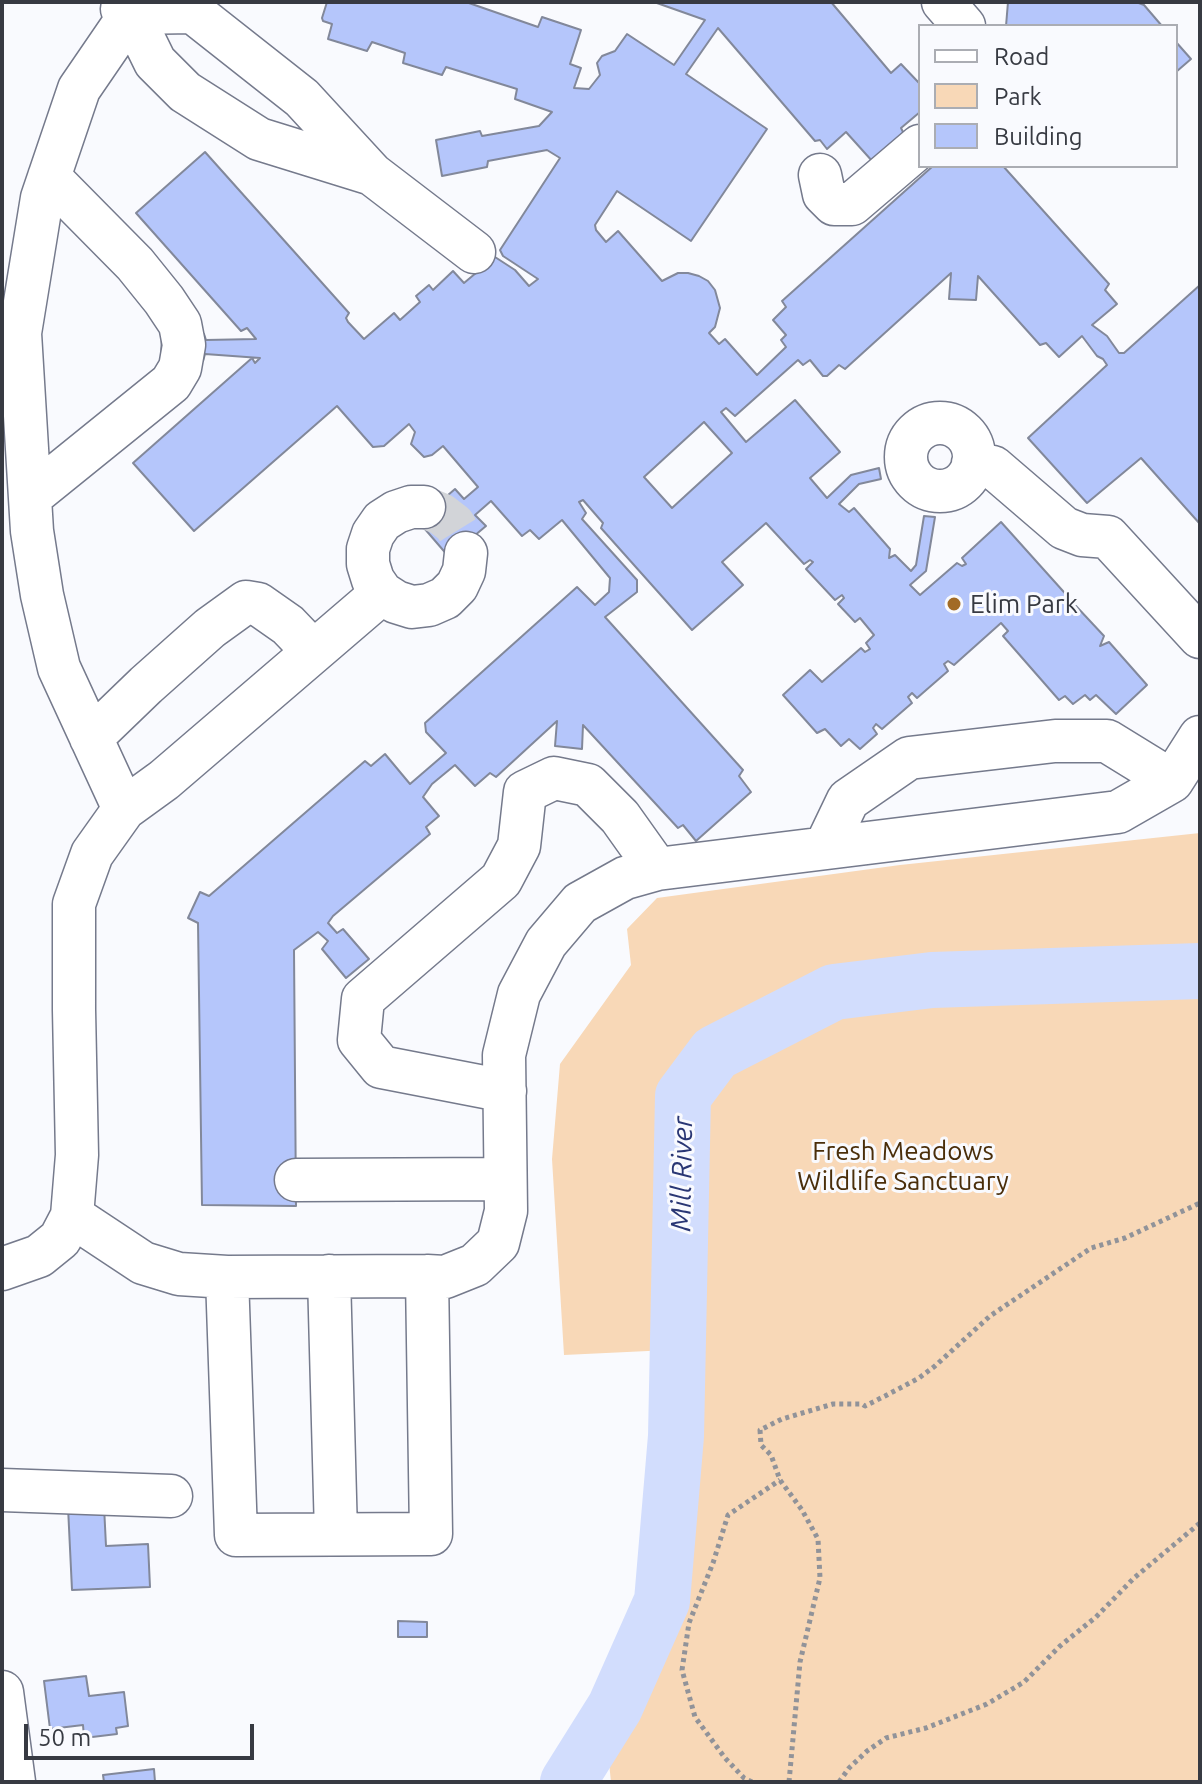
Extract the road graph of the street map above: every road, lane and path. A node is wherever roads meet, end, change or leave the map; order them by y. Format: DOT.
graph roads {
  1 [pos="943,2"];
  2 [pos="128,6"];
  3 [pos="962,24"];
  4 [pos="918,148"];
  5 [pos="372,174"];
  6 [pos="820,175"];
  7 [pos="49,177"];
  8 [pos="474,252"];
  9 [pos="973,463"];
  10 [pos="30,497"];
  11 [pos="424,507"];
  12 [pos="466,553"];
  13 [pos="382,593"];
  14 [pos="1200,637"];
  15 [pos="313,651"];
  16 [pos="1200,737"];
  17 [pos="91,738"];
  18 [pos="1172,781"];
  19 [pos="124,809"];
  20 [pos="825,848"];
  21 [pos="657,869"];
  22 [pos="505,1091"];
  23 [pos="505,1179"];
  24 [pos="296,1180"];
  25 [pos="1200,1203"];
  26 [pos="72,1216"];
  27 [pos="2,1269"];
  28 [pos="329,1276"];
  29 [pos="427,1276"];
  30 [pos="227,1277"];
  31 [pos="780,1480"];
  32 [pos="2,1490"];
  33 [pos="171,1496"];
  34 [pos="1200,1523"];
  35 [pos="336,1534"];
  36 [pos="2,1692"];
  37 [pos="14,1782"];
  38 [pos="752,1782"];
  39 [pos="789,1782"];
  40 [pos="839,1782"];
  1 -- 3 [label="street"];
  2 -- 5 [label="street"];
  2 -- 5 [label="street"];
  2 -- 7 [label="street"];
  4 -- 6 [label="street"];
  5 -- 8 [label="street"];
  7 -- 10 [label="street"];
  7 -- 10 [label="street"];
  9 -- 14 [label="street"];
  10 -- 17 [label="street"];
  11 -- 13 [label="street"];
  12 -- 13 [label="street"];
  13 -- 15 [label="street"];
  15 -- 17 [label="street"];
  15 -- 19 [label="street"];
  16 -- 18 [label="street"];
  17 -- 19 [label="street"];
  18 -- 20 [label="street"];
  18 -- 20 [label="street"];
  19 -- 26 [label="street"];
  20 -- 21 [label="street"];
  21 -- 22 [label="street"];
  21 -- 22 [label="street"];
  22 -- 23 [label="street"];
  23 -- 24 [label="street"];
  23 -- 29 [label="street"];
  25 -- 31 [label="path"];
  26 -- 27 [label="street"];
  26 -- 30 [label="street"];
  28 -- 29 [label="street"];
  28 -- 30 [label="street"];
  28 -- 35 [label="street"];
  29 -- 35 [label="street"];
  30 -- 35 [label="street"];
  31 -- 38 [label="path"];
  31 -- 39 [label="path"];
  32 -- 33 [label="street"];
  34 -- 40 [label="path"];
  36 -- 37 [label="street"];
}
